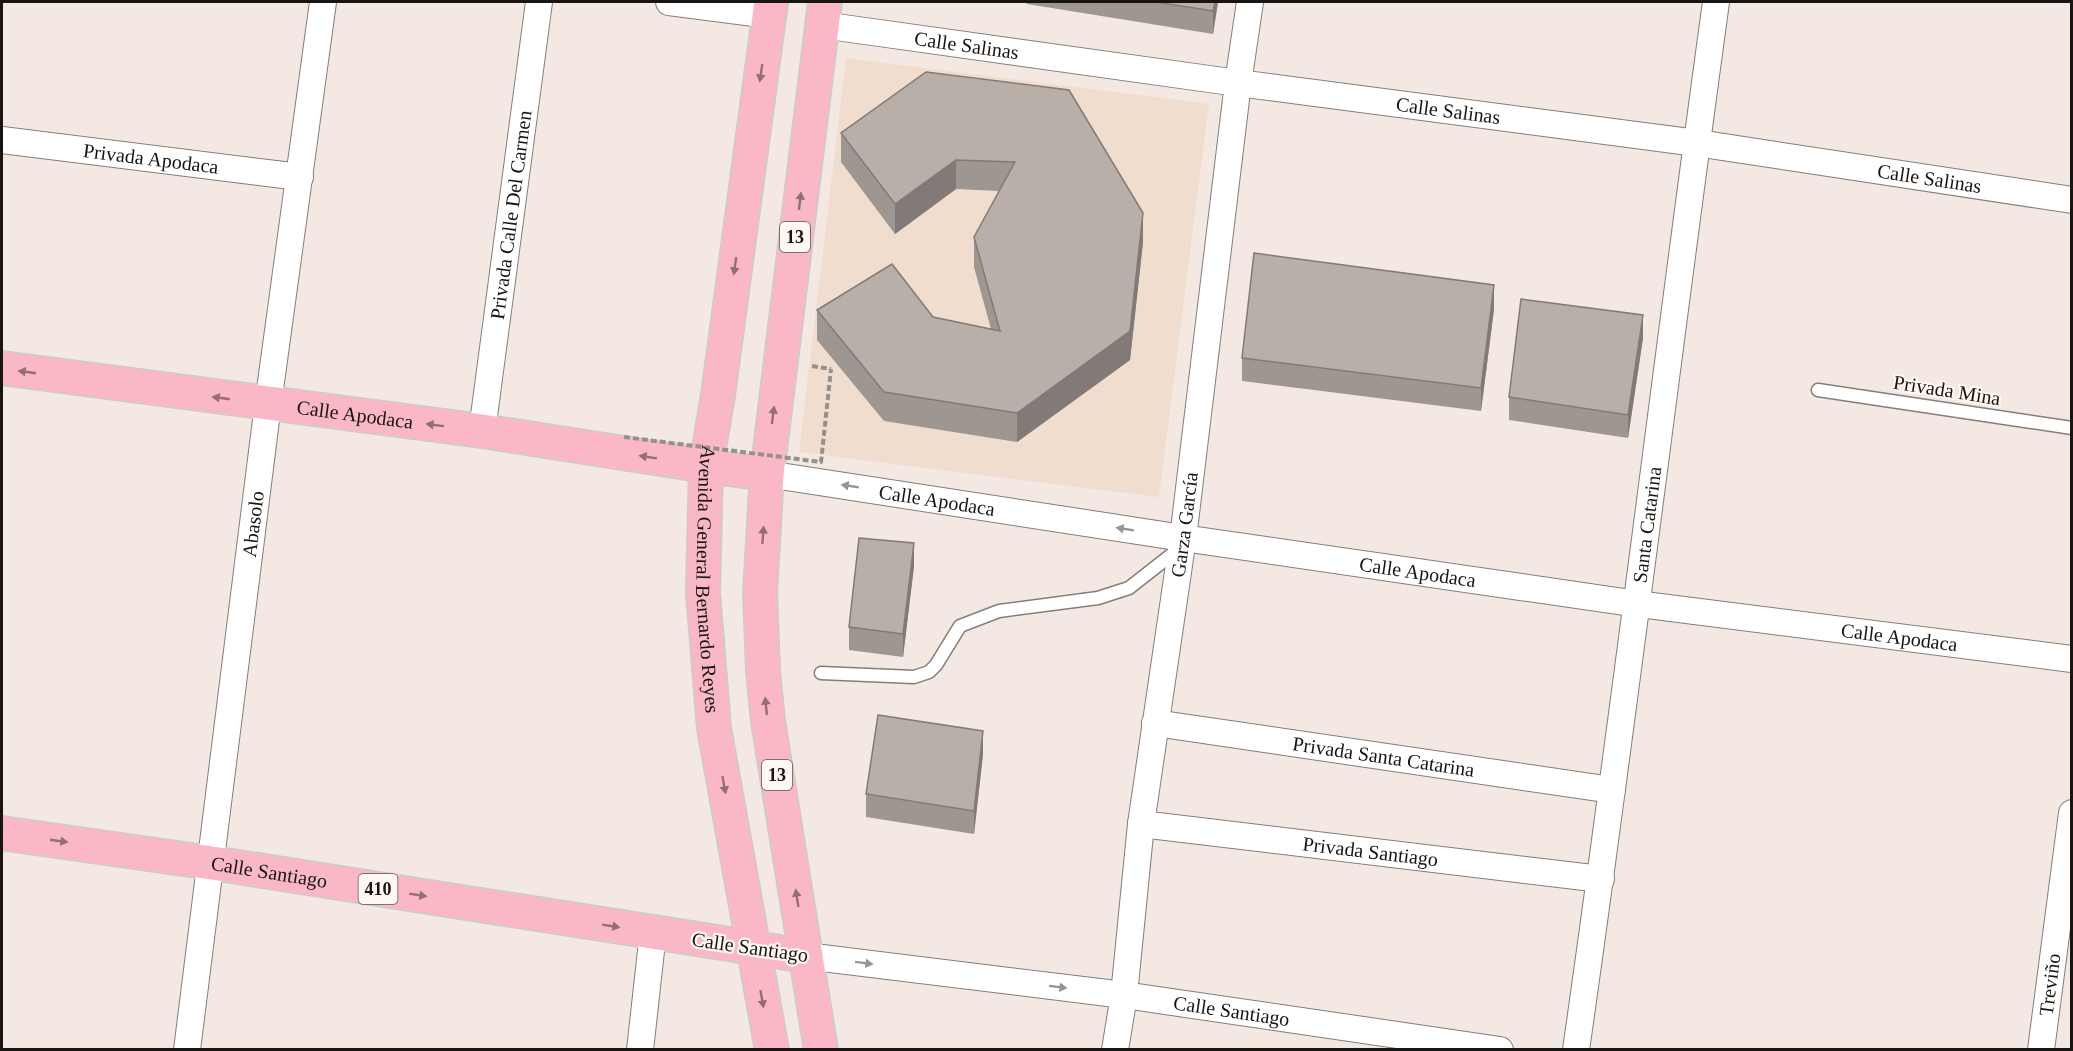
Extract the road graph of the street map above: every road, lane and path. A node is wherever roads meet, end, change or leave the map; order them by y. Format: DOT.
graph roads {
  1 [pos="323,2"];
  2 [pos="539,2"];
  3 [pos="669,2"];
  4 [pos="1250,2"];
  5 [pos="1716,2"];
  6 [pos="770,8"];
  7 [pos="824,13"];
  8 [pos="1238,83"];
  9 [pos="2,140"];
  10 [pos="1697,142"];
  11 [pos="300,177"];
  12 [pos="2072,201"];
  13 [pos="2,368"];
  14 [pos="831,369"];
  15 [pos="1818,390"];
  16 [pos="268,404"];
  17 [pos="2072,428"];
  18 [pos="483,431"];
  19 [pos="624,437"];
  20 [pos="706,466"];
  21 [pos="767,474"];
  22 [pos="1183,542"];
  23 [pos="1638,604"];
  24 [pos="2072,659"];
  25 [pos="821,673"];
  26 [pos="1155,723"];
  27 [pos="1612,790"];
  28 [pos="2072,813"];
  29 [pos="1141,824"];
  30 [pos="2,833"];
  31 [pos="212,863"];
  32 [pos="1601,879"];
  33 [pos="653,933"];
  34 [pos="753,949"];
  35 [pos="806,956"];
  36 [pos="1124,996"];
  37 [pos="187,1050"];
  38 [pos="640,1050"];
  39 [pos="772,1050"];
  40 [pos="821,1050"];
  41 [pos="1115,1050"];
  42 [pos="1500,1050"];
  43 [pos="1576,1050"];
  44 [pos="2041,1050"];
  1 -- 11 [label="street, Abasolo"];
  2 -- 18 [label="street, Privada Calle Del Carmen"];
  3 -- 6 [label="street"];
  4 -- 8 [label="street, Garza García"];
  5 -- 10 [label="street, Santa Catarina"];
  6 -- 20 [label="main road, Avenida General Bernardo Reyes, one-way"];
  7 -- 8 [label="street, Calle Salinas"];
  21 -- 7 [label="main road, 13, one-way"];
  8 -- 10 [label="street, Calle Salinas"];
  8 -- 22 [label="street, Garza García"];
  9 -- 11 [label="street, Privada Apodaca"];
  10 -- 12 [label="street, Calle Salinas"];
  10 -- 23 [label="street, Santa Catarina"];
  11 -- 16 [label="street, Abasolo"];
  16 -- 13 [label="main road, Calle Apodaca, one-way"];
  14 -- 19 [label="path, bridge"];
  15 -- 17 [label="lane, Privada Mina"];
  18 -- 16 [label="main road, Calle Apodaca, one-way"];
  16 -- 31 [label="street, Abasolo"];
  20 -- 18 [label="main road, Calle Apodaca, one-way"];
  20 -- 21 [label="main road, Calle Apodaca"];
  20 -- 34 [label="main road, Avenida General Bernardo Reyes, one-way"];
  22 -- 21 [label="street, Calle Apodaca, one-way"];
  35 -- 21 [label="main road, 13, one-way"];
  22 -- 23 [label="street, Calle Apodaca"];
  22 -- 25 [label="lane"];
  22 -- 26 [label="street, Garza García"];
  23 -- 24 [label="street, Calle Apodaca"];
  23 -- 27 [label="street, Santa Catarina"];
  26 -- 27 [label="street, Privada Santa Catarina"];
  26 -- 29 [label="street, Garza García"];
  27 -- 32 [label="street, Santa Catarina"];
  28 -- 44 [label="street, Treviño"];
  29 -- 32 [label="street, Privada Santiago"];
  29 -- 36 [label="street, Garza García"];
  30 -- 31 [label="main road, Calle Santiago / 410, one-way"];
  31 -- 33 [label="main road, Calle Santiago / 410, one-way"];
  31 -- 37 [label="street, Abasolo"];
  32 -- 43 [label="street, Santa Catarina"];
  33 -- 34 [label="main road, Calle Santiago / 410"];
  33 -- 38 [label="street"];
  34 -- 35 [label="main road, Calle Santiago / 410"];
  34 -- 39 [label="main road, Avenida General Bernardo Reyes, one-way"];
  35 -- 36 [label="street, Calle Santiago, one-way"];
  35 -- 40 [label="main road, 13"];
  36 -- 41 [label="street, Garza García"];
  36 -- 42 [label="street, Calle Santiago"];
}
